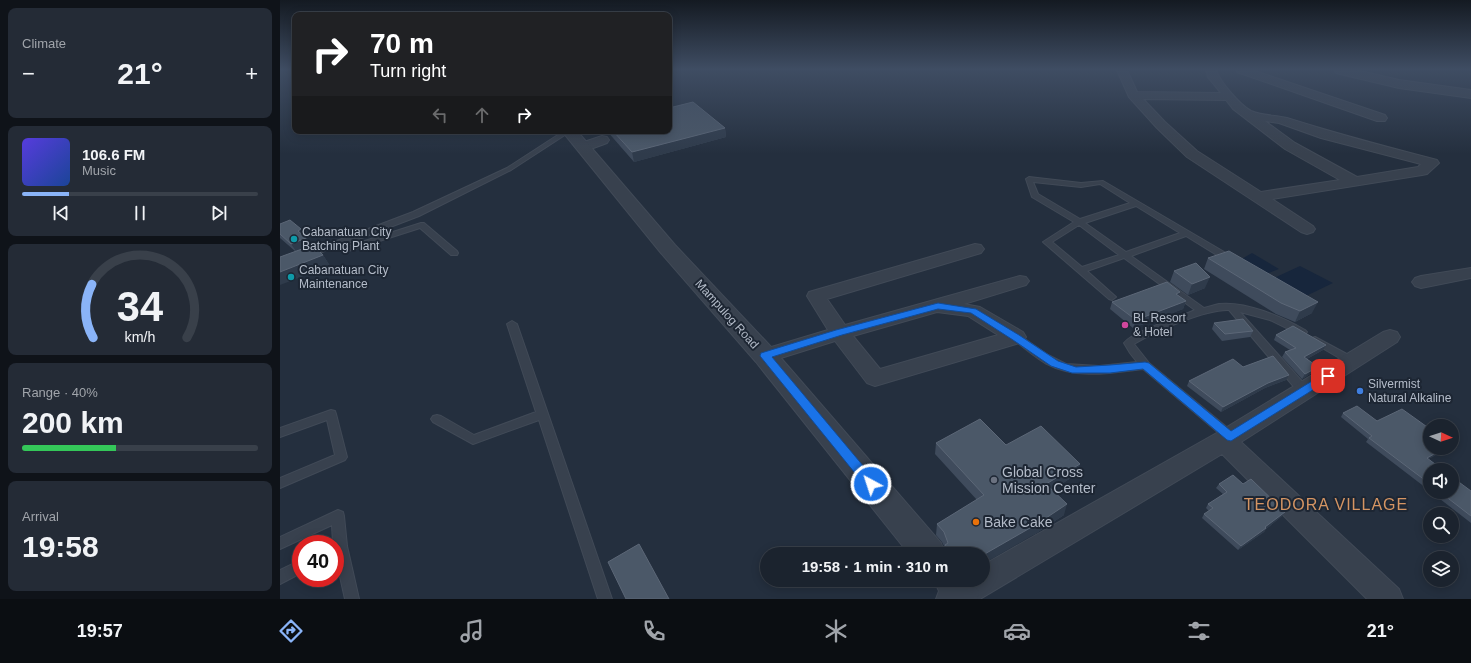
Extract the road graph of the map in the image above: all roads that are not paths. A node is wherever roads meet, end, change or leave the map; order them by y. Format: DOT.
graph roads {
  1 [pos="1136,98"];
  2 [pos="1230,98"];
  3 [pos="1323,98"];
  4 [pos="1250,115"];
  5 [pos="1381,118"];
  6 [pos="580,137"];
  7 [pos="1353,181"];
  8 [pos="1258,197"];
  9 [pos="1137,203"];
  10 [pos="1079,222"];
  11 [pos="1307,229"];
  12 [pos="1187,233"];
  13 [pos="337,244"];
  14 [pos="975,249"];
  15 [pos="454,252"];
  16 [pos="1124,255"];
  17 [pos="302,258"];
  18 [pos="1228,258"];
  19 [pos="1080,271"];
  20 [pos="1471,273"];
  21 [pos="1020,281"];
  22 [pos="1421,282"];
  23 [pos="1112,297"];
  24 [pos="938,306"];
  25 [pos="1233,309"];
  26 [pos="1202,311"];
  27 [pos="512,324"];
  28 [pos="839,332"];
  29 [pos="1016,337"];
  30 [pos="1390,337"];
  31 [pos="765,356"];
  32 [pos="1352,361"];
  33 [pos="1145,365"];
  34 [pos="1304,391"];
  35 [pos="542,414"];
  36 [pos="437,419"];
  37 [pos="280,433"];
  38 [pos="1227,439"];
  39 [pos="280,483"];
  40 [pos="297,535"];
  41 [pos="337,535"];
  42 [pos="292,537"];
  43 [pos="280,543"];
  44 [pos="923,547"];
  45 [pos="292,571"];
  46 [pos="344,571"];
  47 [pos="280,577"];
  48 [pos="955,591"];
  49 [pos="352,599"];
  50 [pos="605,599"];
  51 [pos="1388,599"];
  1 -- 8 [label="street"];
  2 -- 4 [label="street"];
  3 -- 5 [label="street"];
  4 -- 7 [label="street"];
  4 -- 7 [label="street"];
  6 -- 13 [label="lane"];
  6 -- 31 [label="street, Mampulog Road"];
  7 -- 8 [label="street"];
  8 -- 11 [label="street"];
  9 -- 10 [label="lane"];
  9 -- 10 [label="lane"];
  9 -- 12 [label="lane"];
  10 -- 16 [label="lane"];
  10 -- 19 [label="lane"];
  12 -- 16 [label="lane"];
  12 -- 18 [label="lane"];
  13 -- 15 [label="lane"];
  13 -- 17 [label="lane"];
  14 -- 28 [label="street"];
  16 -- 19 [label="lane"];
  16 -- 26 [label="lane"];
  19 -- 23 [label="lane"];
  20 -- 22 [label="street"];
  21 -- 24 [label="street"];
  24 -- 28 [label="street"];
  24 -- 29 [label="street"];
  25 -- 26 [label="lane"];
  25 -- 32 [label="lane"];
  25 -- 34 [label="lane"];
  26 -- 33 [label="lane"];
  27 -- 35 [label="lane"];
  28 -- 29 [label="street"];
  28 -- 31 [label="street"];
  29 -- 33 [label="lane"];
  30 -- 32 [label="street"];
  31 -- 44 [label="street, Mampulog Road"];
  32 -- 34 [label="street"];
  33 -- 38 [label="lane"];
  34 -- 38 [label="street"];
  35 -- 36 [label="lane"];
  35 -- 50 [label="lane"];
  37 -- 39 [label="lane"];
  38 -- 48 [label="street"];
  38 -- 51 [label="street"];
  40 -- 41 [label="lane"];
  42 -- 43 [label="lane"];
  45 -- 47 [label="lane"];
  46 -- 49 [label="lane"];
}
